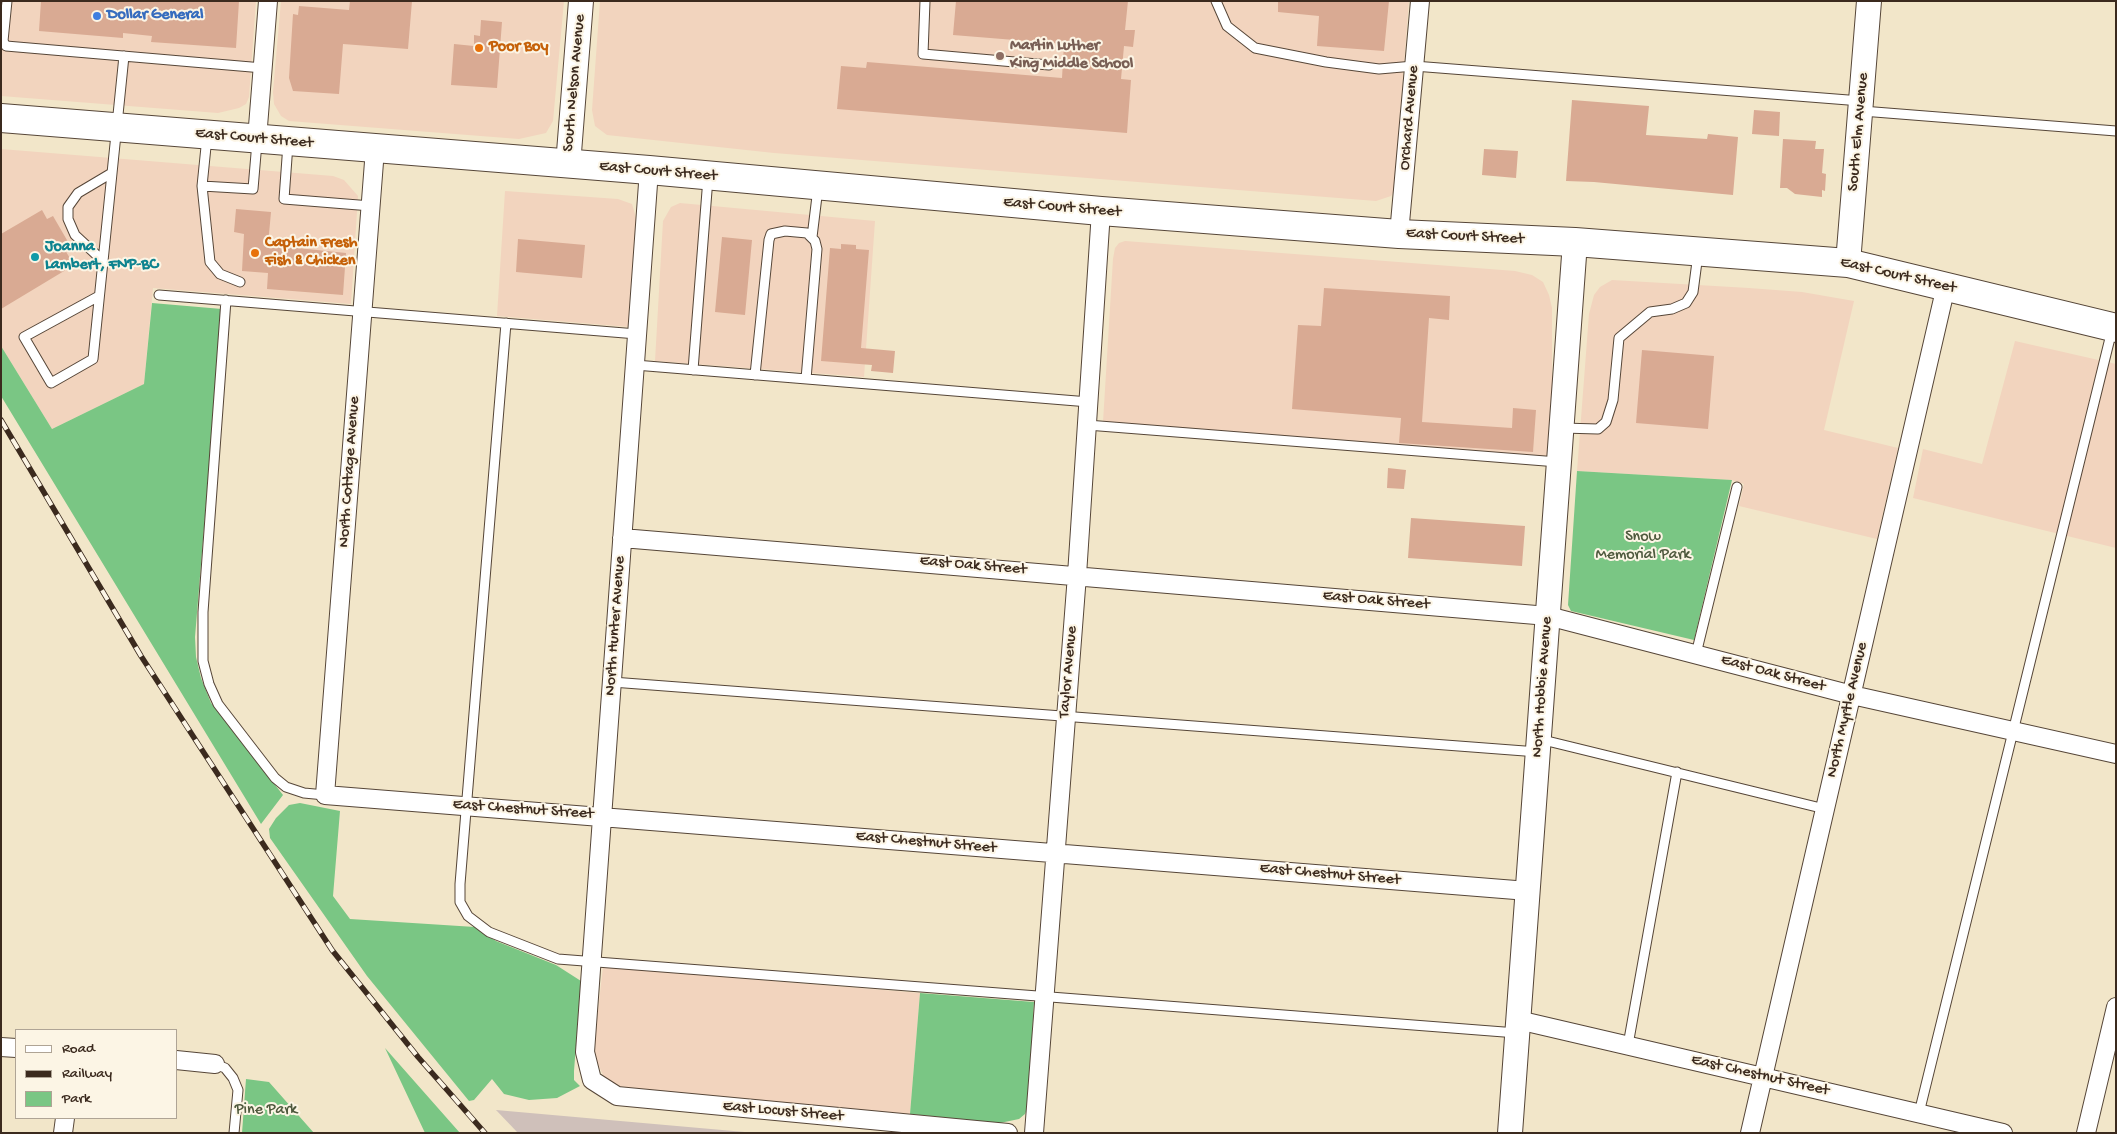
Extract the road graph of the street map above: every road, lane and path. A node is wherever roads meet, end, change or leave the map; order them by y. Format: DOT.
graph roads {
  1 [pos="7,1"];
  2 [pos="268,1"];
  3 [pos="581,1"];
  4 [pos="925,1"];
  5 [pos="1216,1"];
  6 [pos="1420,1"];
  7 [pos="1869,1"];
  8 [pos="124,56"];
  9 [pos="1049,65"];
  10 [pos="1414,66"];
  11 [pos="263,68"];
  12 [pos="1861,106"];
  13 [pos="1,118"];
  14 [pos="117,128"];
  15 [pos="2116,131"];
  16 [pos="207,135"];
  17 [pos="257,139"];
  18 [pos="288,142"];
  19 [pos="375,148"];
  20 [pos="568,164"];
  21 [pos="649,170"];
  22 [pos="110,174"];
  23 [pos="709,176"];
  24 [pos="202,186"];
  25 [pos="818,186"];
  26 [pos="371,206"];
  27 [pos="1101,212"];
  28 [pos="1400,234"];
  29 [pos="812,237"];
  30 [pos="1575,242"];
  31 [pos="1698,251"];
  32 [pos="102,260"];
  33 [pos="1848,263"];
  34 [pos="240,282"];
  35 [pos="1946,286"];
  36 [pos="159,295"];
  37 [pos="99,296"];
  38 [pos="226,300"];
  39 [pos="362,311"];
  40 [pos="506,323"];
  41 [pos="2114,328"];
  42 [pos="637,334"];
  43 [pos="635,365"];
  44 [pos="693,370"];
  45 [pos="756,375"];
  46 [pos="806,379"];
  47 [pos="1088,402"];
  48 [pos="1087,425"];
  49 [pos="1562,428"];
  50 [pos="1559,462"];
  51 [pos="1737,486"];
  52 [pos="622,538"];
  53 [pos="1077,575"];
  54 [pos="1548,616"];
  55 [pos="1696,654"];
  56 [pos="612,682"];
  57 [pos="1852,695"];
  58 [pos="1066,716"];
  59 [pos="2013,731"];
  60 [pos="1538,746"];
  61 [pos="2116,754"];
  62 [pos="1677,772"];
  63 [pos="325,795"];
  64 [pos="465,806"];
  65 [pos="1825,809"];
  66 [pos="602,816"];
  67 [pos="1055,854"];
  68 [pos="1528,891"];
  69 [pos="592,962"];
  70 [pos="1044,996"];
  71 [pos="2116,1007"];
  72 [pos="1518,1027"];
  73 [pos="1628,1045"];
  74 [pos="1,1047"];
  75 [pos="15,1048"];
  76 [pos="178,1060"];
  77 [pos="215,1064"];
  78 [pos="1762,1076"];
  79 [pos="592,1080"];
  80 [pos="1919,1113"];
  81 [pos="64,1119"];
  82 [pos="64,1133"];
  83 [pos="234,1133"];
  84 [pos="1008,1133"];
  85 [pos="1034,1133"];
  86 [pos="1510,1133"];
  87 [pos="1750,1133"];
  88 [pos="2003,1133"];
  89 [pos="2086,1133"];
  1 -- 8 [label="lane"];
  2 -- 11 [label="street"];
  3 -- 20 [label="main road, South Nelson Avenue"];
  4 -- 9 [label="lane"];
  5 -- 10 [label="lane"];
  6 -- 10 [label="street, Orchard Avenue"];
  7 -- 12 [label="main road, South Elm Avenue"];
  8 -- 11 [label="lane"];
  8 -- 14 [label="lane"];
  10 -- 12 [label="lane"];
  10 -- 28 [label="street, Orchard Avenue"];
  11 -- 17 [label="street"];
  12 -- 15 [label="lane"];
  12 -- 33 [label="main road, South Elm Avenue"];
  13 -- 14 [label="main road, East Court Street"];
  14 -- 16 [label="main road, East Court Street"];
  14 -- 22 [label="lane"];
  16 -- 17 [label="main road, East Court Street"];
  16 -- 24 [label="lane"];
  17 -- 18 [label="main road, East Court Street"];
  17 -- 24 [label="lane"];
  18 -- 19 [label="main road, East Court Street"];
  18 -- 26 [label="lane"];
  19 -- 20 [label="main road, East Court Street"];
  19 -- 26 [label="street, North Cottage Avenue"];
  20 -- 21 [label="main road, East Court Street"];
  21 -- 23 [label="main road, East Court Street"];
  21 -- 42 [label="street, North Hunter Avenue"];
  22 -- 32 [label="lane"];
  22 -- 32 [label="lane"];
  23 -- 25 [label="main road, East Court Street"];
  23 -- 44 [label="lane"];
  24 -- 34 [label="lane"];
  25 -- 27 [label="main road, East Court Street"];
  25 -- 29 [label="lane"];
  26 -- 39 [label="street, North Cottage Avenue"];
  27 -- 28 [label="main road, East Court Street"];
  27 -- 47 [label="street, Taylor Avenue"];
  28 -- 30 [label="main road, East Court Street"];
  29 -- 45 [label="lane"];
  29 -- 46 [label="lane"];
  30 -- 31 [label="main road, East Court Street"];
  30 -- 49 [label="main road, North Hobbie Avenue"];
  31 -- 33 [label="main road, East Court Street"];
  31 -- 49 [label="lane"];
  32 -- 37 [label="lane"];
  33 -- 35 [label="main road, East Court Street"];
  35 -- 41 [label="main road, East Court Street"];
  35 -- 57 [label="street, North Myrtle Avenue"];
  36 -- 38 [label="lane"];
  37 -- 37 [label="lane"];
  38 -- 39 [label="lane"];
  38 -- 63 [label="lane"];
  39 -- 40 [label="lane"];
  39 -- 63 [label="street, North Cottage Avenue"];
  40 -- 42 [label="lane"];
  40 -- 64 [label="lane"];
  41 -- 59 [label="lane"];
  42 -- 43 [label="street, North Hunter Avenue"];
  43 -- 44 [label="lane"];
  43 -- 52 [label="street, North Hunter Avenue"];
  44 -- 45 [label="lane"];
  45 -- 46 [label="lane"];
  46 -- 47 [label="lane"];
  47 -- 48 [label="street, Taylor Avenue"];
  48 -- 50 [label="lane"];
  48 -- 53 [label="street, Taylor Avenue"];
  49 -- 50 [label="main road, North Hobbie Avenue"];
  50 -- 54 [label="main road, North Hobbie Avenue"];
  51 -- 55 [label="lane"];
  52 -- 53 [label="street, East Oak Street"];
  52 -- 56 [label="street, North Hunter Avenue"];
  53 -- 54 [label="street, East Oak Street"];
  53 -- 58 [label="street, Taylor Avenue"];
  54 -- 55 [label="street, East Oak Street"];
  54 -- 60 [label="main road, North Hobbie Avenue"];
  55 -- 57 [label="street, East Oak Street"];
  56 -- 58 [label="lane"];
  56 -- 66 [label="street, North Hunter Avenue"];
  57 -- 59 [label="street, East Oak Street"];
  57 -- 65 [label="street, North Myrtle Avenue"];
  58 -- 60 [label="lane"];
  58 -- 67 [label="street, Taylor Avenue"];
  59 -- 61 [label="street, East Oak Street"];
  59 -- 80 [label="lane"];
  60 -- 62 [label="lane"];
  60 -- 68 [label="main road, North Hobbie Avenue"];
  62 -- 65 [label="lane"];
  62 -- 73 [label="lane"];
  63 -- 64 [label="street, East Chestnut Street"];
  64 -- 66 [label="street, East Chestnut Street"];
  64 -- 69 [label="lane"];
  65 -- 78 [label="street, North Myrtle Avenue"];
  66 -- 67 [label="street, East Chestnut Street"];
  66 -- 69 [label="street, North Hunter Avenue"];
  67 -- 68 [label="street, East Chestnut Street"];
  67 -- 70 [label="street, Taylor Avenue"];
  68 -- 72 [label="main road, North Hobbie Avenue"];
  69 -- 70 [label="lane"];
  69 -- 79 [label="street, North Hunter Avenue"];
  70 -- 72 [label="lane"];
  70 -- 85 [label="street, Taylor Avenue"];
  71 -- 89 [label="street"];
  72 -- 73 [label="street, East Chestnut Street"];
  72 -- 86 [label="main road, North Hobbie Avenue"];
  73 -- 78 [label="street, East Chestnut Street"];
  74 -- 75 [label="street"];
  76 -- 77 [label="street"];
  77 -- 83 [label="lane"];
  78 -- 80 [label="street, East Chestnut Street"];
  78 -- 87 [label="street, North Myrtle Avenue"];
  79 -- 84 [label="street, East Locust Street"];
  80 -- 88 [label="street, East Chestnut Street"];
  81 -- 82 [label="street"];
}
